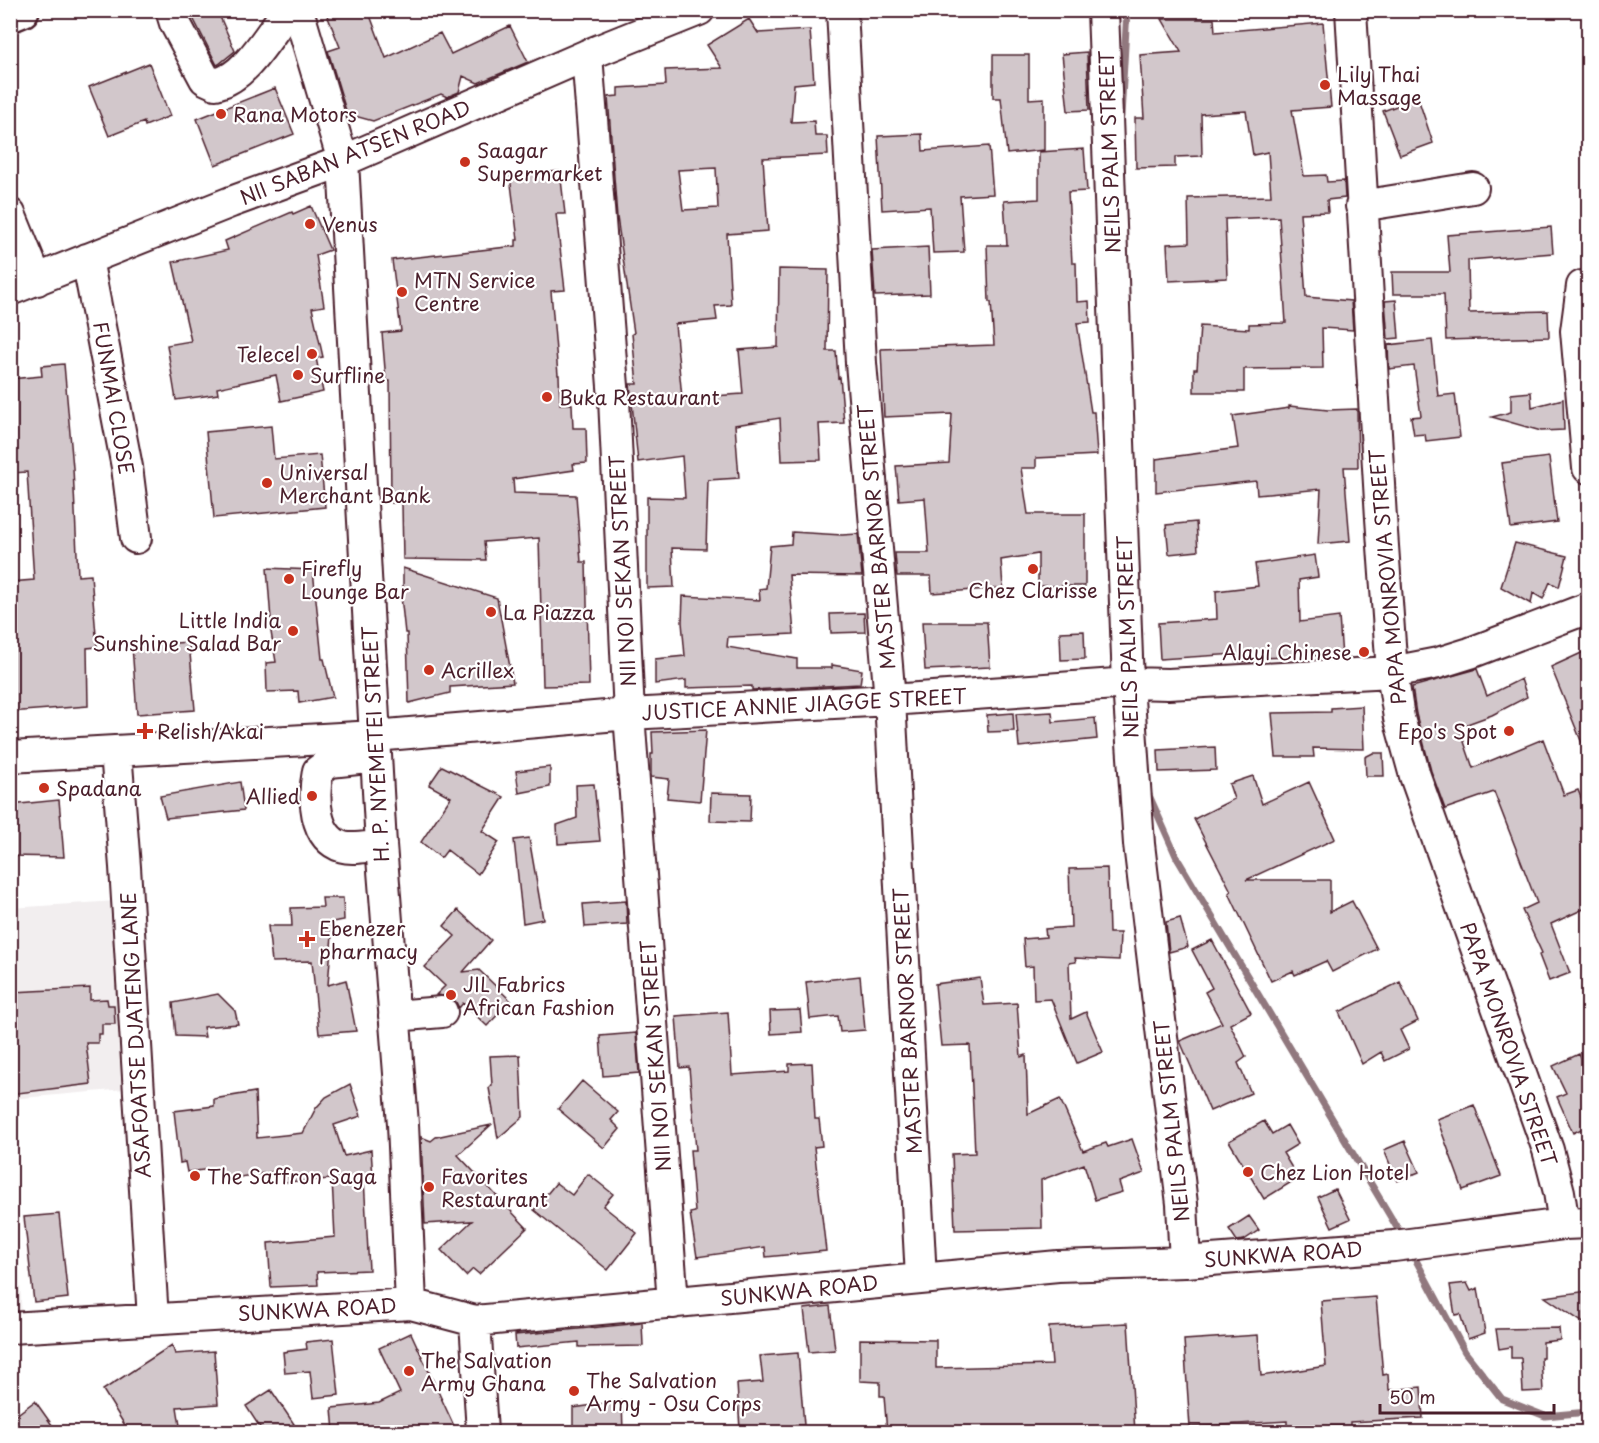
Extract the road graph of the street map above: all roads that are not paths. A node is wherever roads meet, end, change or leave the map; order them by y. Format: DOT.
graph roads {
  1 [pos="22,10"];
  2 [pos="171,10"];
  3 [pos="699,10"];
  4 [pos="842,10"];
  5 [pos="1103,10"];
  6 [pos="1351,10"];
  7 [pos="291,13"];
  8 [pos="10,15"];
  9 [pos="586,55"];
  10 [pos="343,161"];
  11 [pos="1473,188"];
  12 [pos="1361,206"];
  13 [pos="10,214"];
  14 [pos="87,259"];
  15 [pos="24,285"];
  16 [pos="1582,286"];
  17 [pos="1588,468"];
  18 [pos="136,538"];
  19 [pos="1588,608"];
  20 [pos="1392,672"];
  21 [pos="1129,684"];
  22 [pos="890,700"];
  23 [pos="629,714"];
  24 [pos="376,746"];
  25 [pos="116,751"];
  26 [pos="10,757"];
  27 [pos="381,845"];
  28 [pos="442,1012"];
  29 [pos="393,1016"];
  30 [pos="1576,1224"];
  31 [pos="1185,1262"];
  32 [pos="921,1278"];
  33 [pos="673,1303"];
  34 [pos="411,1304"];
  35 [pos="153,1319"];
  36 [pos="475,1321"];
  37 [pos="10,1328"];
  38 [pos="482,1432"];
  1 -- 8 [label="main road"];
  2 -- 7 [label="street"];
  3 -- 9 [label="street, NII SABAN ATSEN ROAD"];
  4 -- 22 [label="street, MASTER BARNOR STREET"];
  5 -- 21 [label="street, NEILS PALM STREET"];
  6 -- 12 [label="street, PAPA MONROVIA STREET"];
  7 -- 10 [label="street, H. P. NYEMETEI STREET"];
  9 -- 10 [label="street, NII SABAN ATSEN ROAD"];
  9 -- 23 [label="street, NII NOI SEKAN STREET"];
  10 -- 14 [label="street, NII SABAN ATSEN ROAD"];
  10 -- 24 [label="street, H. P. NYEMETEI STREET"];
  11 -- 12 [label="street"];
  12 -- 20 [label="street, PAPA MONROVIA STREET"];
  13 -- 15 [label="street"];
  14 -- 15 [label="street, NII SABAN ATSEN ROAD"];
  14 -- 18 [label="street, FUNMAI CLOSE"];
  16 -- 17 [label="street"];
  19 -- 20 [label="street, JUSTICE ANNIE JIAGGE STREET"];
  20 -- 21 [label="street, JUSTICE ANNIE JIAGGE STREET"];
  20 -- 30 [label="street, PAPA MONROVIA STREET"];
  21 -- 22 [label="street, JUSTICE ANNIE JIAGGE STREET"];
  21 -- 31 [label="street, NEILS PALM STREET"];
  22 -- 23 [label="street, JUSTICE ANNIE JIAGGE STREET"];
  22 -- 32 [label="street, MASTER BARNOR STREET"];
  23 -- 24 [label="street, JUSTICE ANNIE JIAGGE STREET"];
  23 -- 33 [label="street, NII NOI SEKAN STREET"];
  24 -- 25 [label="street, JUSTICE ANNIE JIAGGE STREET"];
  24 -- 27 [label="street, H. P. NYEMETEI STREET"];
  24 -- 27 [label="street"];
  25 -- 26 [label="street, JUSTICE ANNIE JIAGGE STREET"];
  25 -- 35 [label="street, ASAFOATSE DJATENG LANE"];
  27 -- 29 [label="street, H. P. NYEMETEI STREET"];
  28 -- 29 [label="street"];
  29 -- 34 [label="street, H. P. NYEMETEI STREET"];
  30 -- 31 [label="street, SUNKWA ROAD"];
  31 -- 32 [label="street, SUNKWA ROAD"];
  32 -- 33 [label="street, SUNKWA ROAD"];
  33 -- 36 [label="street, SUNKWA ROAD"];
  34 -- 35 [label="street, SUNKWA ROAD"];
  34 -- 36 [label="street, SUNKWA ROAD"];
  35 -- 37 [label="street, SUNKWA ROAD"];
  36 -- 38 [label="street"];
}
